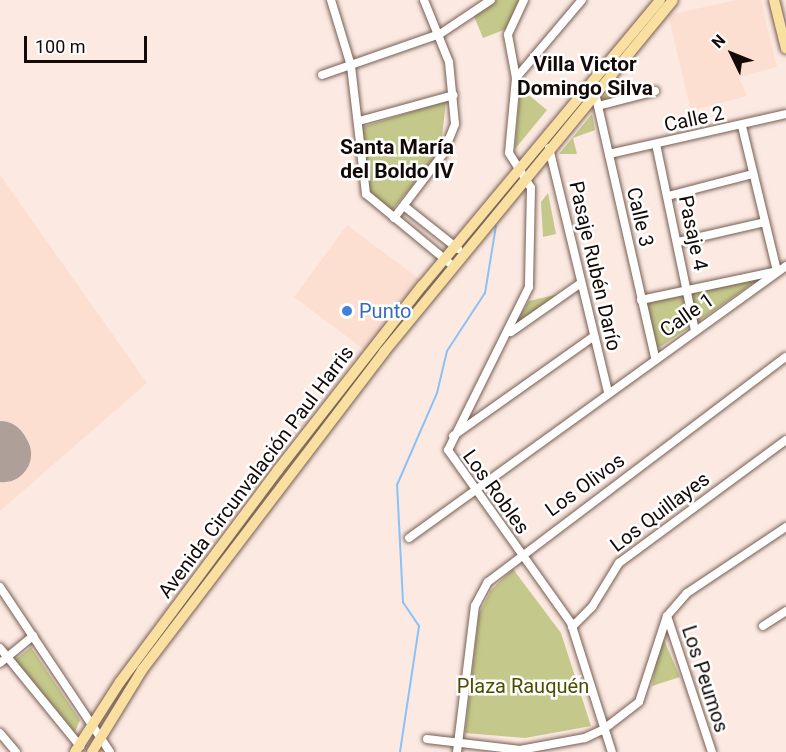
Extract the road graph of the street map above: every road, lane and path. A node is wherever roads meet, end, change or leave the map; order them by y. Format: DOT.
graph roads {
  1 [pos="331,0"];
  2 [pos="424,0"];
  3 [pos="491,0"];
  4 [pos="524,0"];
  5 [pos="582,0"];
  6 [pos="660,0"];
  7 [pos="673,0"];
  8 [pos="774,0"];
  9 [pos="783,18"];
  10 [pos="440,34"];
  11 [pos="786,49"];
  12 [pos="351,66"];
  13 [pos="322,75"];
  14 [pos="516,78"];
  15 [pos="593,89"];
  16 [pos="655,91"];
  17 [pos="454,95"];
  18 [pos="598,106"];
  19 [pos="786,114"];
  20 [pos="359,122"];
  21 [pos="742,126"];
  22 [pos="656,144"];
  23 [pos="549,148"];
  24 [pos="609,154"];
  25 [pos="753,174"];
  26 [pos="520,175"];
  27 [pos="668,196"];
  28 [pos="404,206"];
  29 [pos="394,218"];
  30 [pos="765,222"];
  31 [pos="678,242"];
  32 [pos="459,250"];
  33 [pos="449,262"];
  34 [pos="786,266"];
  35 [pos="777,271"];
  36 [pos="581,283"];
  37 [pos="688,291"];
  38 [pos="641,300"];
  39 [pos="695,330"];
  40 [pos="508,334"];
  41 [pos="594,336"];
  42 [pos="786,357"];
  43 [pos="655,358"];
  44 [pos="608,392"];
  45 [pos="451,438"];
  46 [pos="786,440"];
  47 [pos="474,492"];
  48 [pos="786,527"];
  49 [pos="409,538"];
  50 [pos="520,553"];
  51 [pos="1,589"];
  52 [pos="786,611"];
  53 [pos="667,616"];
  54 [pos="763,626"];
  55 [pos="573,627"];
  56 [pos="33,636"];
  57 [pos="0,648"];
  58 [pos="4,660"];
  59 [pos="92,726"];
  60 [pos="604,729"];
  61 [pos="0,733"];
  62 [pos="101,739"];
  63 [pos="427,739"];
  64 [pos="458,748"];
  65 [pos="77,749"];
  66 [pos="529,750"];
  67 [pos="16,752"];
  68 [pos="92,752"];
  69 [pos="110,752"];
  70 [pos="612,752"];
  71 [pos="712,752"];
  1 -- 12 [label="street"];
  2 -- 10 [label="street"];
  3 -- 10 [label="street"];
  4 -- 14 [label="street, Los Robles"];
  5 -- 14 [label="street"];
  6 -- 15 [label="main road, Avenida Circunvalación Paul Harris"];
  7 -- 15 [label="main road, Avenida Circunvalación Paul Harris"];
  8 -- 9 [label="main road"];
  9 -- 11 [label="main road"];
  10 -- 12 [label="street"];
  10 -- 17 [label="street"];
  12 -- 13 [label="street"];
  12 -- 20 [label="street"];
  14 -- 26 [label="street, Los Robles"];
  15 -- 18 [label="street, Calle 3"];
  15 -- 23 [label="main road, Avenida Circunvalación Paul Harris"];
  15 -- 26 [label="main road, Avenida Circunvalación Paul Harris"];
  16 -- 18 [label="street"];
  17 -- 20 [label="street"];
  17 -- 28 [label="street"];
  18 -- 24 [label="street, Calle 3"];
  19 -- 21 [label="street, Calle 2"];
  20 -- 29 [label="street"];
  21 -- 22 [label="street, Calle 2"];
  21 -- 25 [label="street"];
  22 -- 24 [label="street, Calle 2"];
  22 -- 27 [label="street, Pasaje 4"];
  23 -- 26 [label="main road, Avenida Circunvalación Paul Harris"];
  23 -- 36 [label="street, Pasaje Rubén Darío"];
  24 -- 38 [label="street, Calle 3"];
  25 -- 27 [label="street"];
  25 -- 30 [label="street"];
  26 -- 32 [label="main road, Avenida Circunvalación Paul Harris"];
  26 -- 40 [label="street, Los Robles"];
  27 -- 31 [label="street, Pasaje 4"];
  28 -- 29 [label="street"];
  28 -- 32 [label="street"];
  29 -- 33 [label="street"];
  30 -- 31 [label="street"];
  30 -- 35 [label="street"];
  31 -- 37 [label="street, Pasaje 4"];
  32 -- 33 [label="main road, Avenida Circunvalación Paul Harris"];
  33 -- 59 [label="main road, Avenida Circunvalación Paul Harris"];
  33 -- 62 [label="main road, Avenida Circunvalación Paul Harris"];
  34 -- 35 [label="street, Calle 1"];
  35 -- 37 [label="street"];
  35 -- 39 [label="street, Calle 1"];
  36 -- 40 [label="street"];
  36 -- 41 [label="street, Pasaje Rubén Darío"];
  37 -- 38 [label="street"];
  37 -- 39 [label="street, Pasaje 4"];
  38 -- 43 [label="street, Calle 3"];
  39 -- 43 [label="street, Calle 1"];
  40 -- 45 [label="street, Los Robles"];
  41 -- 44 [label="street, Pasaje Rubén Darío"];
  41 -- 45 [label="street"];
  42 -- 50 [label="street, Los Olivos"];
  43 -- 44 [label="street, Calle 1"];
  44 -- 47 [label="street, Calle 1"];
  45 -- 47 [label="street, Los Robles"];
  46 -- 55 [label="street, Los Quillayes"];
  47 -- 49 [label="street, Calle 1"];
  47 -- 50 [label="street, Los Robles"];
  48 -- 53 [label="street"];
  50 -- 55 [label="street, Los Robles"];
  50 -- 64 [label="street, Los Olivos"];
  51 -- 56 [label="street"];
  52 -- 54 [label="street"];
  53 -- 60 [label="street"];
  53 -- 71 [label="street, Los Peumos"];
  55 -- 60 [label="street, Los Robles"];
  56 -- 58 [label="street"];
  56 -- 59 [label="street"];
  57 -- 58 [label="street"];
  58 -- 65 [label="street"];
  59 -- 62 [label="street"];
  59 -- 65 [label="main road, Avenida Circunvalación Paul Harris"];
  60 -- 66 [label="street"];
  60 -- 70 [label="street, Los Robles"];
  61 -- 67 [label="street"];
  62 -- 68 [label="main road, Avenida Circunvalación Paul Harris"];
  62 -- 69 [label="street"];
  63 -- 64 [label="street"];
  64 -- 66 [label="street"];
}
